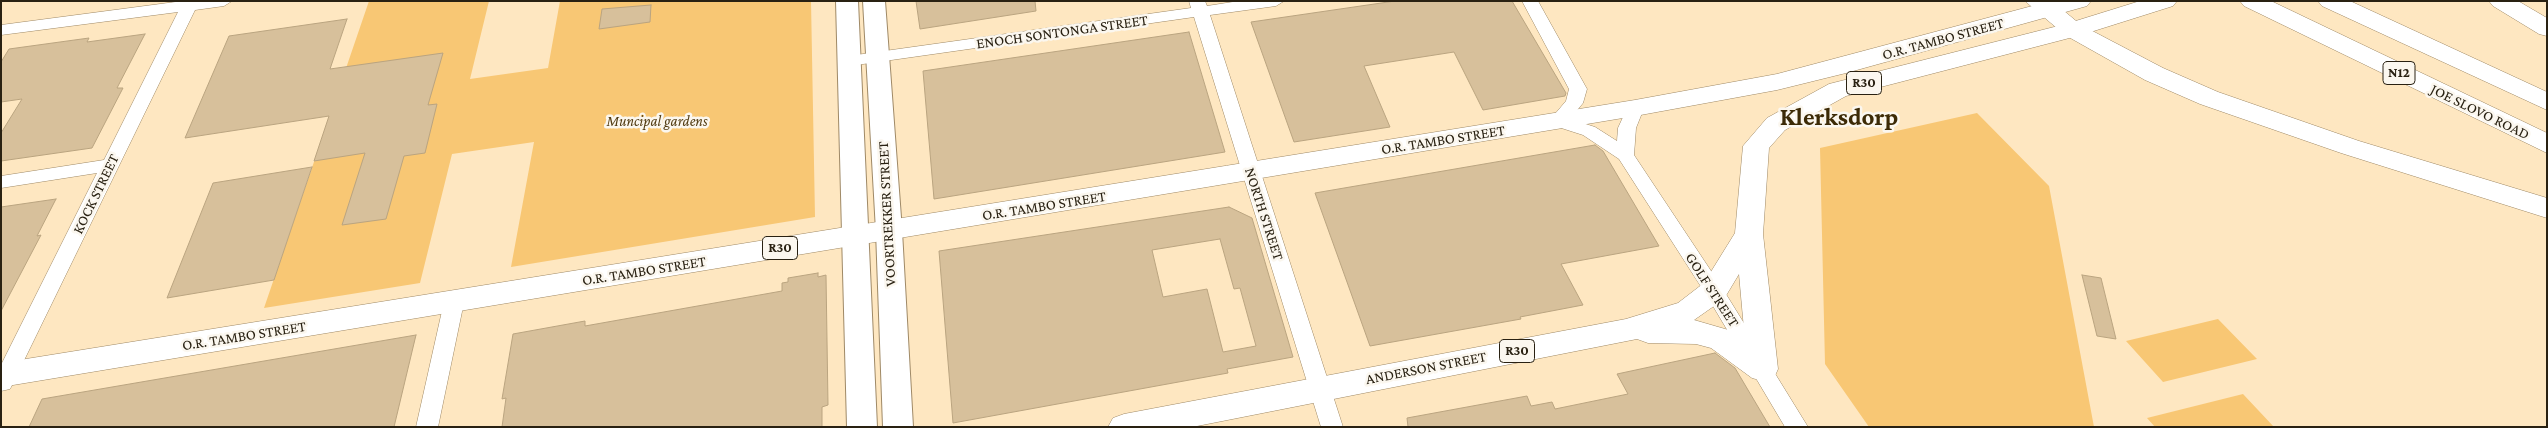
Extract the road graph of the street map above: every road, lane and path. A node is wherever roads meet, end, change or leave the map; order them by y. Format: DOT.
graph roads {
  1 [pos="224,1"];
  2 [pos="847,1"];
  3 [pos="874,1"];
  4 [pos="1276,1"];
  5 [pos="1530,1"];
  6 [pos="2079,1"];
  7 [pos="2165,1"];
  8 [pos="2252,1"];
  9 [pos="2330,1"];
  10 [pos="2501,1"];
  11 [pos="190,3"];
  12 [pos="2042,6"];
  13 [pos="1198,7"];
  14 [pos="2547,29"];
  15 [pos="1,30"];
  16 [pos="2073,30"];
  17 [pos="878,58"];
  18 [pos="849,61"];
  19 [pos="2547,102"];
  20 [pos="1635,108"];
  21 [pos="1558,121"];
  22 [pos="2547,144"];
  23 [pos="1625,155"];
  24 [pos="111,165"];
  25 [pos="1250,172"];
  26 [pos="1,182"];
  27 [pos="2547,208"];
  28 [pos="889,231"];
  29 [pos="1749,234"];
  30 [pos="857,236"];
  31 [pos="1714,291"];
  32 [pos="454,302"];
  33 [pos="1626,331"];
  34 [pos="1763,369"];
  35 [pos="3,379"];
  36 [pos="1321,388"];
  37 [pos="426,427"];
  38 [pos="862,427"];
  39 [pos="898,427"];
  40 [pos="1124,427"];
  41 [pos="1332,427"];
  42 [pos="1797,427"];
  1 -- 11 [label="street"];
  2 -- 18 [label="street, VOORTREKKER STREET"];
  3 -- 17 [label="street, VOORTREKKER STREET"];
  4 -- 13 [label="street, ENOCH SONTONGA STREET"];
  5 -- 21 [label="street"];
  6 -- 12 [label="main road, O.R. TAMBO STREET / R30"];
  7 -- 16 [label="main road, O.R. TAMBO STREET / R30"];
  8 -- 22 [label="main road, JOE SLOVO ROAD / N12"];
  9 -- 19 [label="main road, N12"];
  10 -- 14 [label="main road"];
  11 -- 15 [label="street"];
  11 -- 24 [label="street, KOCK STREET"];
  12 -- 16 [label="main road"];
  12 -- 20 [label="main road, O.R. TAMBO STREET / R30"];
  13 -- 17 [label="street, ENOCH SONTONGA STREET"];
  13 -- 25 [label="street, NORTH STREET"];
  16 -- 27 [label="main road"];
  16 -- 29 [label="main road, O.R. TAMBO STREET / R30"];
  17 -- 18 [label="street, ENOCH SONTONGA STREET"];
  17 -- 28 [label="street, VOORTREKKER STREET"];
  18 -- 30 [label="street, VOORTREKKER STREET"];
  20 -- 21 [label="main road, O.R. TAMBO STREET / R30"];
  20 -- 23 [label="street"];
  21 -- 23 [label="street, GOLF STREET"];
  21 -- 25 [label="main road, O.R. TAMBO STREET / R30"];
  23 -- 31 [label="street, GOLF STREET"];
  24 -- 26 [label="street"];
  24 -- 35 [label="street, KOCK STREET"];
  25 -- 28 [label="main road, O.R. TAMBO STREET / R30"];
  25 -- 36 [label="street, NORTH STREET"];
  28 -- 30 [label="main road, O.R. TAMBO STREET / R30"];
  28 -- 39 [label="street, VOORTREKKER STREET"];
  29 -- 31 [label="main road, ANDERSON STREET / R30"];
  29 -- 34 [label="main road, O.R. TAMBO STREET"];
  30 -- 32 [label="main road, O.R. TAMBO STREET / R30"];
  30 -- 38 [label="street, VOORTREKKER STREET"];
  31 -- 33 [label="main road, ANDERSON STREET / R30"];
  31 -- 34 [label="street, GOLF STREET"];
  32 -- 35 [label="main road, O.R. TAMBO STREET / R30"];
  32 -- 37 [label="street"];
  33 -- 34 [label="main road"];
  33 -- 36 [label="main road, ANDERSON STREET / R30"];
  34 -- 42 [label="street, GOLF STREET"];
  36 -- 40 [label="main road, ANDERSON STREET / R30"];
  36 -- 41 [label="street, NORTH STREET"];
}
